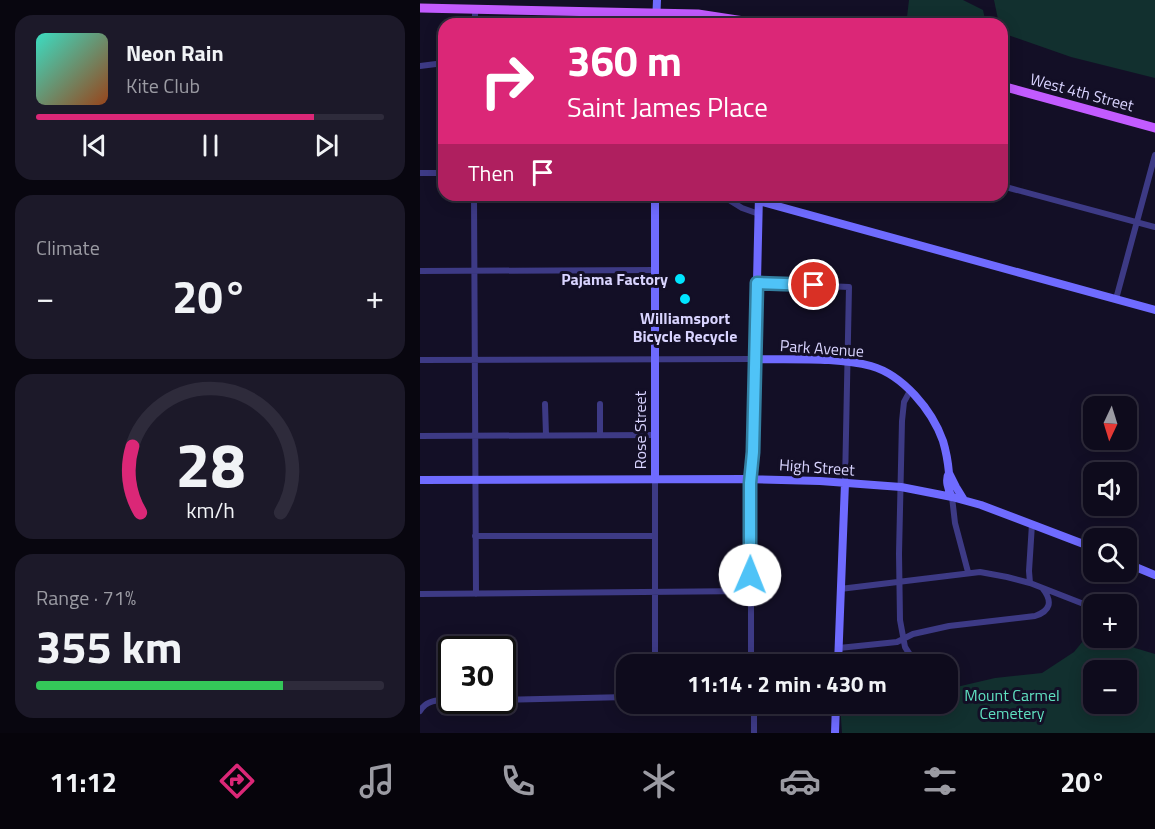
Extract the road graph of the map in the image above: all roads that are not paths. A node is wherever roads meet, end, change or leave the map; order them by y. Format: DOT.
graph roads {
  1 [pos="657,0"];
  2 [pos="437,4"];
  3 [pos="420,8"];
  4 [pos="475,9"];
  5 [pos="656,13"];
  6 [pos="475,18"];
  7 [pos="656,18"];
  8 [pos="724,18"];
  9 [pos="438,64"];
  10 [pos="420,66"];
  11 [pos="1008,88"];
  12 [pos="1155,128"];
  13 [pos="1155,154"];
  14 [pos="420,173"];
  15 [pos="438,173"];
  16 [pos="1008,188"];
  17 [pos="474,201"];
  18 [pos="656,201"];
  19 [pos="731,201"];
  20 [pos="759,201"];
  21 [pos="770,201"];
  22 [pos="759,214"];
  23 [pos="1137,222"];
  24 [pos="1155,227"];
  25 [pos="655,270"];
  26 [pos="420,271"];
  27 [pos="475,271"];
  28 [pos="757,283"];
  29 [pos="1116,299"];
  30 [pos="1155,310"];
  31 [pos="755,359"];
  32 [pos="420,360"];
  33 [pos="475,360"];
  34 [pos="655,360"];
  35 [pos="847,362"];
  36 [pos="910,392"];
  37 [pos="545,404"];
  38 [pos="600,404"];
  39 [pos="546,435"];
  40 [pos="600,435"];
  41 [pos="655,435"];
  42 [pos="420,436"];
  43 [pos="475,436"];
  44 [pos="949,473"];
  45 [pos="655,479"];
  46 [pos="751,479"];
  47 [pos="420,480"];
  48 [pos="475,480"];
  49 [pos="845,483"];
  50 [pos="901,487"];
  51 [pos="952,497"];
  52 [pos="964,501"];
  53 [pos="1032,524"];
  54 [pos="475,536"];
  55 [pos="655,536"];
  56 [pos="1083,544"];
  57 [pos="1137,568"];
  58 [pos="968,572"];
  59 [pos="1155,575"];
  60 [pos="899,582"];
  61 [pos="1030,583"];
  62 [pos="1043,588"];
  63 [pos="840,589"];
  64 [pos="750,591"];
  65 [pos="655,592"];
  66 [pos="420,594"];
  67 [pos="476,594"];
  68 [pos="1083,604"];
  69 [pos="903,639"];
  70 [pos="839,648"];
  71 [pos="655,654"];
  72 [pos="751,654"];
  73 [pos="839,654"];
  74 [pos="909,654"];
  75 [pos="616,697"];
  76 [pos="516,700"];
  77 [pos="438,701"];
  78 [pos="420,711"];
  79 [pos="754,714"];
  80 [pos="836,714"];
  81 [pos="754,733"];
  82 [pos="835,733"];
  1 -- 5 [label="street"];
  2 -- 3 [label="main road"];
  2 -- 4 [label="main road"];
  4 -- 5 [label="main road"];
  4 -- 6 [label="street"];
  5 -- 7 [label="street"];
  5 -- 8 [label="main road"];
  9 -- 10 [label="street"];
  11 -- 12 [label="main road, West 4th Street"];
  13 -- 23 [label="street"];
  14 -- 15 [label="street"];
  16 -- 23 [label="street"];
  17 -- 27 [label="street"];
  18 -- 25 [label="street, Rose Street"];
  19 -- 22 [label="street"];
  20 -- 22 [label="street"];
  21 -- 29 [label="street"];
  22 -- 28 [label="street"];
  23 -- 24 [label="street"];
  23 -- 29 [label="street"];
  25 -- 27 [label="street"];
  25 -- 34 [label="street, Rose Street"];
  26 -- 27 [label="street"];
  27 -- 33 [label="street"];
  28 -- 31 [label="street"];
  28 -- 35 [label="street"];
  29 -- 30 [label="street"];
  31 -- 34 [label="street, Park Avenue"];
  31 -- 35 [label="street, Park Avenue"];
  31 -- 46 [label="street"];
  32 -- 33 [label="street, Park Avenue"];
  33 -- 34 [label="street, Park Avenue"];
  33 -- 43 [label="street"];
  34 -- 41 [label="street, Rose Street"];
  35 -- 36 [label="street, Park Avenue"];
  35 -- 49 [label="street"];
  36 -- 44 [label="street, Park Avenue"];
  36 -- 50 [label="street"];
  37 -- 39 [label="street"];
  38 -- 40 [label="street"];
  39 -- 40 [label="street"];
  39 -- 43 [label="street"];
  40 -- 41 [label="street"];
  41 -- 45 [label="street, Rose Street"];
  42 -- 43 [label="street"];
  43 -- 48 [label="street"];
  44 -- 51 [label="street, Park Avenue"];
  44 -- 52 [label="street"];
  45 -- 46 [label="street, High Street"];
  45 -- 48 [label="street, High Street"];
  45 -- 55 [label="street, Rose Street"];
  46 -- 49 [label="street, High Street"];
  46 -- 64 [label="street"];
  47 -- 48 [label="street, High Street"];
  48 -- 54 [label="street"];
  49 -- 50 [label="street, High Street"];
  49 -- 63 [label="street"];
  50 -- 51 [label="street, High Street"];
  50 -- 60 [label="street"];
  51 -- 52 [label="street, High Street"];
  51 -- 58 [label="street, Park Avenue"];
  52 -- 53 [label="street, High Street"];
  53 -- 56 [label="street, High Street"];
  53 -- 61 [label="street"];
  54 -- 55 [label="street"];
  54 -- 67 [label="street"];
  55 -- 65 [label="street, Rose Street"];
  57 -- 59 [label="street"];
  58 -- 60 [label="street"];
  58 -- 61 [label="street"];
  60 -- 63 [label="street"];
  60 -- 69 [label="street"];
  61 -- 62 [label="street"];
  62 -- 68 [label="street"];
  62 -- 69 [label="street"];
  63 -- 70 [label="street"];
  64 -- 65 [label="street"];
  64 -- 72 [label="street"];
  65 -- 67 [label="street"];
  65 -- 71 [label="street, Rose Street"];
  66 -- 67 [label="street"];
  69 -- 70 [label="street"];
  69 -- 74 [label="street"];
  70 -- 73 [label="street"];
  75 -- 76 [label="street"];
  77 -- 78 [label="street"];
  79 -- 81 [label="street"];
  80 -- 82 [label="street"];
}
